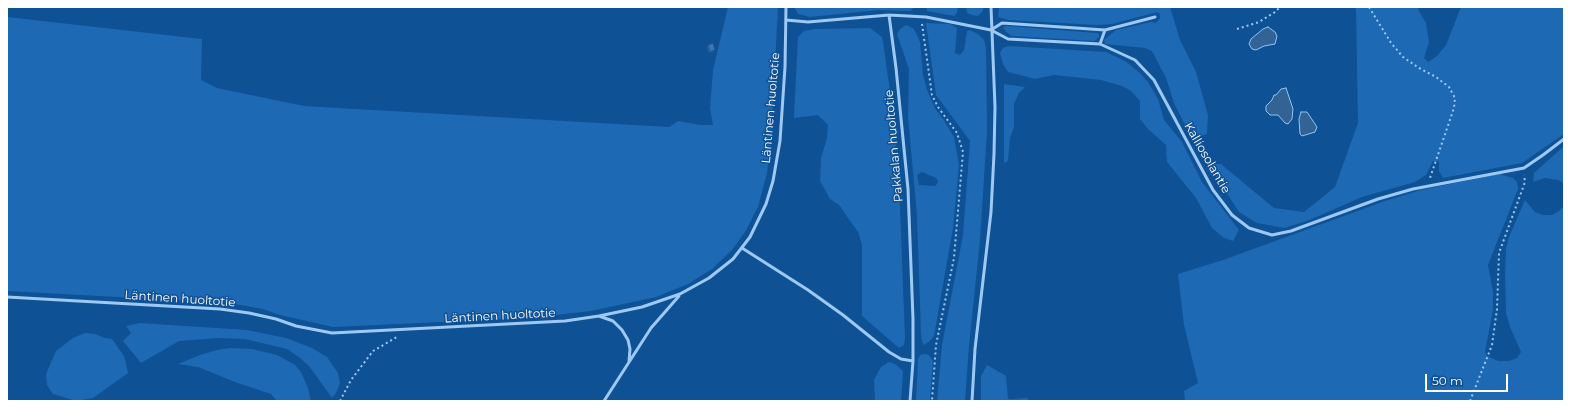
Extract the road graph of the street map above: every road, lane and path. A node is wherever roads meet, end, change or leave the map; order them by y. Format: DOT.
graph roads {
  1 [pos="786,7"];
  2 [pos="991,7"];
  3 [pos="1280,7"];
  4 [pos="1369,7"];
  5 [pos="889,15"];
  6 [pos="1155,16"];
  7 [pos="921,17"];
  8 [pos="786,20"];
  9 [pos="1237,29"];
  10 [pos="991,30"];
  11 [pos="1104,30"];
  12 [pos="1100,44"];
  13 [pos="1564,139"];
  14 [pos="1524,168"];
  15 [pos="1428,186"];
  16 [pos="742,248"];
  17 [pos="680,294"];
  18 [pos="7,297"];
  19 [pos="599,316"];
  20 [pos="408,330"];
  21 [pos="629,362"];
  22 [pos="913,362"];
  23 [pos="340,401"];
  24 [pos="604,401"];
  25 [pos="910,401"];
  26 [pos="932,401"];
  27 [pos="972,401"];
  28 [pos="1470,401"];
  1 -- 8 [label="lane, Läntinen huoltotie"];
  2 -- 10 [label="lane"];
  3 -- 9 [label="path"];
  4 -- 15 [label="path"];
  5 -- 7 [label="lane"];
  5 -- 8 [label="lane"];
  5 -- 22 [label="lane, Pakkalan huoltotie"];
  6 -- 11 [label="lane"];
  7 -- 10 [label="lane"];
  7 -- 26 [label="path"];
  8 -- 16 [label="lane, Läntinen huoltotie"];
  10 -- 11 [label="lane"];
  10 -- 12 [label="lane, Kalliosolantie"];
  10 -- 27 [label="lane"];
  11 -- 12 [label="lane"];
  12 -- 15 [label="lane, Kalliosolantie"];
  13 -- 14 [label="lane"];
  14 -- 15 [label="lane, Kalliosolantie"];
  14 -- 28 [label="path"];
  16 -- 17 [label="lane, Läntinen huoltotie"];
  16 -- 22 [label="lane"];
  17 -- 19 [label="lane, Läntinen huoltotie"];
  17 -- 21 [label="lane"];
  18 -- 20 [label="lane, Läntinen huoltotie"];
  19 -- 20 [label="lane, Läntinen huoltotie"];
  19 -- 21 [label="lane"];
  20 -- 23 [label="path"];
  21 -- 24 [label="lane"];
  22 -- 25 [label="lane, Pakkalan huoltotie"];
}
